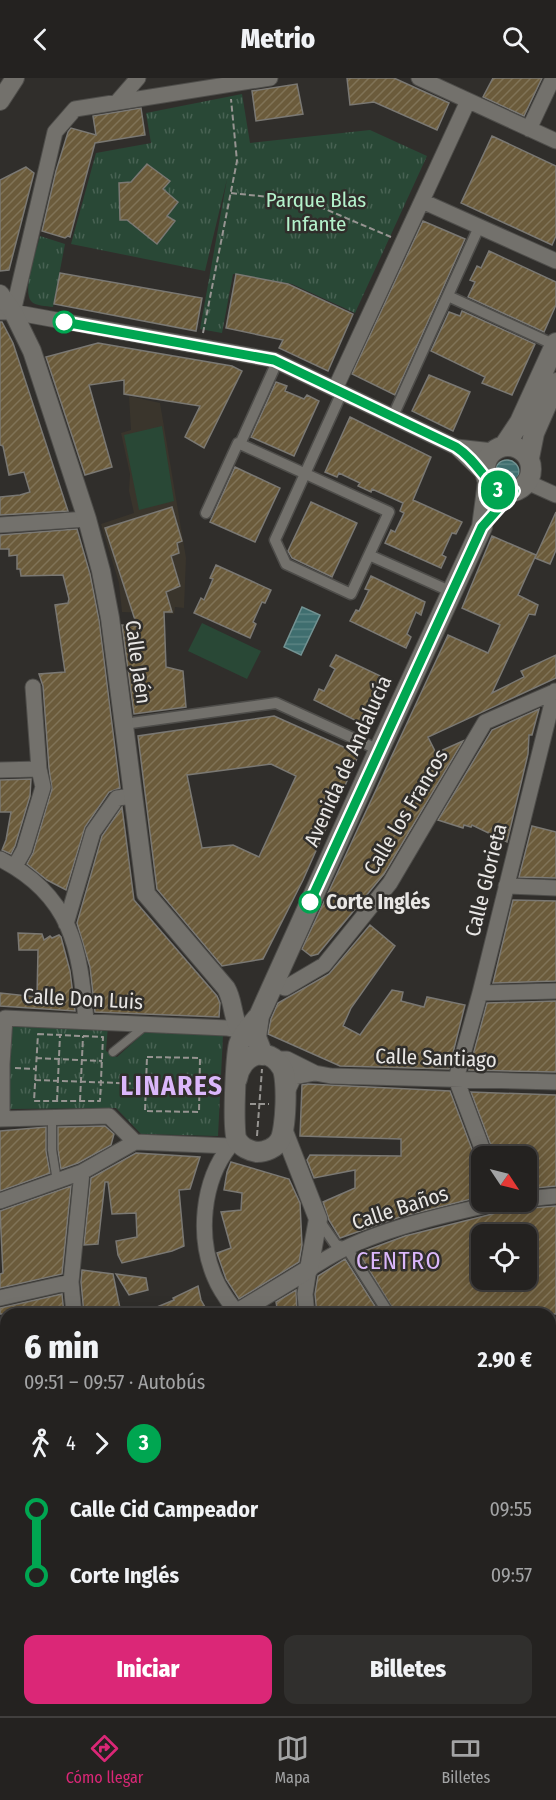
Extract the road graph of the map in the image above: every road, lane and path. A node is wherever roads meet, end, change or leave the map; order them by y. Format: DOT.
graph roads {
  1 [pos="15,78"];
  2 [pos="138,78"];
  3 [pos="270,78"];
  4 [pos="419,78"];
  5 [pos="553,78"];
  6 [pos="229,84"];
  7 [pos="0,101"];
  8 [pos="118,101"];
  9 [pos="468,101"];
  10 [pos="529,129"];
  11 [pos="556,141"];
  12 [pos="231,193"];
  13 [pos="422,201"];
  14 [pos="479,226"];
  15 [pos="404,240"];
  16 [pos="556,261"];
  17 [pos="0,294"];
  18 [pos="448,296"];
  19 [pos="7,312"];
  20 [pos="556,344"];
  21 [pos="200,347"];
  22 [pos="277,362"];
  23 [pos="556,383"];
  24 [pos="339,390"];
  25 [pos="393,416"];
  26 [pos="240,444"];
  27 [pos="456,447"];
  28 [pos="498,448"];
  29 [pos="529,458"];
  30 [pos="305,474"];
  31 [pos="487,479"];
  32 [pos="520,487"];
  33 [pos="556,495"];
  34 [pos="206,513"];
  35 [pos="87,519"];
  36 [pos="0,525"];
  37 [pos="482,527"];
  38 [pos="369,555"];
  39 [pos="452,592"];
  40 [pos="33,687"];
  41 [pos="555,691"];
  42 [pos="124,724"];
  43 [pos="378,750"];
  44 [pos="39,769"];
  45 [pos="0,770"];
  46 [pos="134,796"];
  47 [pos="0,859"];
  48 [pos="15,866"];
  49 [pos="506,886"];
  50 [pos="556,888"];
  51 [pos="66,924"];
  52 [pos="274,984"];
  53 [pos="556,991"];
  54 [pos="480,993"];
  55 [pos="259,1016"];
  56 [pos="86,1021"];
  57 [pos="147,1025"];
  58 [pos="240,1028"];
  59 [pos="60,1035"];
  60 [pos="83,1036"];
  61 [pos="113,1052"];
  62 [pos="264,1056"];
  63 [pos="36,1058"];
  64 [pos="59,1059"];
  65 [pos="82,1060"];
  66 [pos="102,1061"];
  67 [pos="2,1065"];
  68 [pos="36,1069"];
  69 [pos="315,1073"];
  70 [pos="456,1079"];
  71 [pos="35,1080"];
  72 [pos="58,1081"];
  73 [pos="81,1082"];
  74 [pos="101,1082"];
  75 [pos="229,1082"];
  76 [pos="556,1082"];
  77 [pos="146,1084"];
  78 [pos="200,1084"];
  79 [pos="281,1100"];
  80 [pos="57,1101"];
  81 [pos="80,1101"];
  82 [pos="242,1103"];
  83 [pos="260,1104"];
  84 [pos="52,1116"];
  85 [pos="1,1118"];
  86 [pos="283,1129"];
  87 [pos="135,1142"];
  88 [pos="242,1144"];
  89 [pos="481,1146"];
  90 [pos="82,1172"];
  91 [pos="57,1181"];
  92 [pos="556,1196"];
  93 [pos="537,1198"];
  94 [pos="0,1201"];
  95 [pos="471,1209"];
  96 [pos="318,1219"];
  97 [pos="346,1248"];
  98 [pos="309,1269"];
  99 [pos="72,1282"];
  100 [pos="0,1298"];
  101 [pos="74,1308"];
  102 [pos="232,1308"];
  103 [pos="246,1308"];
  104 [pos="306,1308"];
  105 [pos="385,1308"];
  1 -- 7 [label="street"];
  2 -- 8 [label="street"];
  3 -- 6 [label="street"];
  4 -- 9 [label="street"];
  5 -- 10 [label="street"];
  6 -- 8 [label="street"];
  6 -- 12 [label="path"];
  8 -- 19 [label="street"];
  9 -- 10 [label="street"];
  9 -- 13 [label="street"];
  10 -- 11 [label="street"];
  12 -- 15 [label="path"];
  12 -- 21 [label="path"];
  13 -- 14 [label="street"];
  13 -- 15 [label="street"];
  14 -- 16 [label="street"];
  14 -- 18 [label="street"];
  15 -- 24 [label="street"];
  17 -- 19 [label="street, Calle Jaén"];
  18 -- 20 [label="street"];
  18 -- 25 [label="street"];
  19 -- 21 [label="street"];
  19 -- 35 [label="street, Calle Jaén"];
  20 -- 28 [label="main road"];
  21 -- 22 [label="street"];
  22 -- 24 [label="street"];
  22 -- 26 [label="street"];
  23 -- 29 [label="main road"];
  24 -- 25 [label="street"];
  24 -- 30 [label="street"];
  25 -- 27 [label="street"];
  26 -- 30 [label="street"];
  26 -- 34 [label="street"];
  27 -- 28 [label="street"];
  27 -- 31 [label="street"];
  28 -- 29 [label="main road"];
  28 -- 31 [label="main road"];
  29 -- 32 [label="main road"];
  30 -- 38 [label="street"];
  30 -- 38 [label="street"];
  31 -- 32 [label="main road"];
  31 -- 37 [label="main road, Avenida de Andalucía"];
  32 -- 33 [label="street"];
  32 -- 37 [label="main road, Avenida de Andalucía"];
  35 -- 36 [label="street"];
  35 -- 42 [label="street, Calle Jaén"];
  37 -- 39 [label="main road, Avenida de Andalucía"];
  38 -- 39 [label="street"];
  39 -- 43 [label="main road, Avenida de Andalucía"];
  40 -- 44 [label="street"];
  41 -- 49 [label="street, Calle Glorieta"];
  41 -- 52 [label="street, Calle los Francos"];
  42 -- 43 [label="street"];
  42 -- 46 [label="street, Calle Jaén"];
  43 -- 52 [label="main road, Avenida de Andalucía"];
  44 -- 45 [label="street"];
  44 -- 48 [label="street"];
  46 -- 51 [label="street"];
  46 -- 58 [label="street, Calle Jaén"];
  47 -- 48 [label="street"];
  48 -- 51 [label="street"];
  49 -- 50 [label="street"];
  49 -- 54 [label="street, Calle Glorieta"];
  51 -- 56 [label="street"];
  52 -- 55 [label="main road, Avenida de Andalucía"];
  53 -- 54 [label="street"];
  54 -- 70 [label="street, Calle Glorieta"];
  55 -- 58 [label="main road"];
  55 -- 62 [label="main road"];
  56 -- 57 [label="street, Calle Don Luis"];
  56 -- 67 [label="street, Calle Don Luis"];
  57 -- 58 [label="street, Calle Don Luis"];
  57 -- 61 [label="lane"];
  58 -- 62 [label="street"];
  58 -- 75 [label="main road"];
  59 -- 60 [label="path"];
  59 -- 63 [label="path"];
  59 -- 64 [label="path"];
  60 -- 65 [label="path"];
  60 -- 66 [label="path"];
  62 -- 69 [label="street, Calle Santiago"];
  62 -- 75 [label="main road"];
  62 -- 79 [label="main road"];
  62 -- 83 [label="path"];
  63 -- 64 [label="path"];
  63 -- 68 [label="path"];
  64 -- 65 [label="path"];
  64 -- 72 [label="path"];
  65 -- 66 [label="path"];
  65 -- 73 [label="path"];
  66 -- 74 [label="path"];
  67 -- 68 [label="path"];
  67 -- 85 [label="street, Calle Don Luis"];
  68 -- 71 [label="path"];
  69 -- 70 [label="street, Calle Santiago"];
  69 -- 79 [label="street"];
  70 -- 76 [label="street, Calle Santiago"];
  70 -- 89 [label="street"];
  71 -- 72 [label="path"];
  71 -- 80 [label="path"];
  72 -- 73 [label="path"];
  72 -- 80 [label="path"];
  73 -- 74 [label="path"];
  73 -- 81 [label="path"];
  74 -- 77 [label="path"];
  74 -- 81 [label="path"];
  75 -- 78 [label="path"];
  75 -- 88 [label="main road"];
  77 -- 78 [label="path"];
  77 -- 78 [label="path"];
  79 -- 83 [label="path"];
  79 -- 86 [label="main road"];
  80 -- 81 [label="path"];
  82 -- 83 [label="path"];
  83 -- 88 [label="path"];
  84 -- 85 [label="street"];
  84 -- 87 [label="street"];
  84 -- 91 [label="lane"];
  86 -- 88 [label="main road"];
  86 -- 96 [label="street"];
  87 -- 88 [label="street"];
  87 -- 90 [label="street"];
  88 -- 102 [label="street"];
  90 -- 91 [label="street"];
  90 -- 99 [label="street"];
  91 -- 94 [label="street"];
  92 -- 93 [label="street"];
  95 -- 97 [label="street, Calle Baños"];
  96 -- 97 [label="street"];
  96 -- 98 [label="street"];
  97 -- 98 [label="street, Calle Baños"];
  97 -- 105 [label="street"];
  98 -- 103 [label="street"];
  98 -- 104 [label="street"];
  99 -- 100 [label="street"];
  99 -- 101 [label="street"];
}
